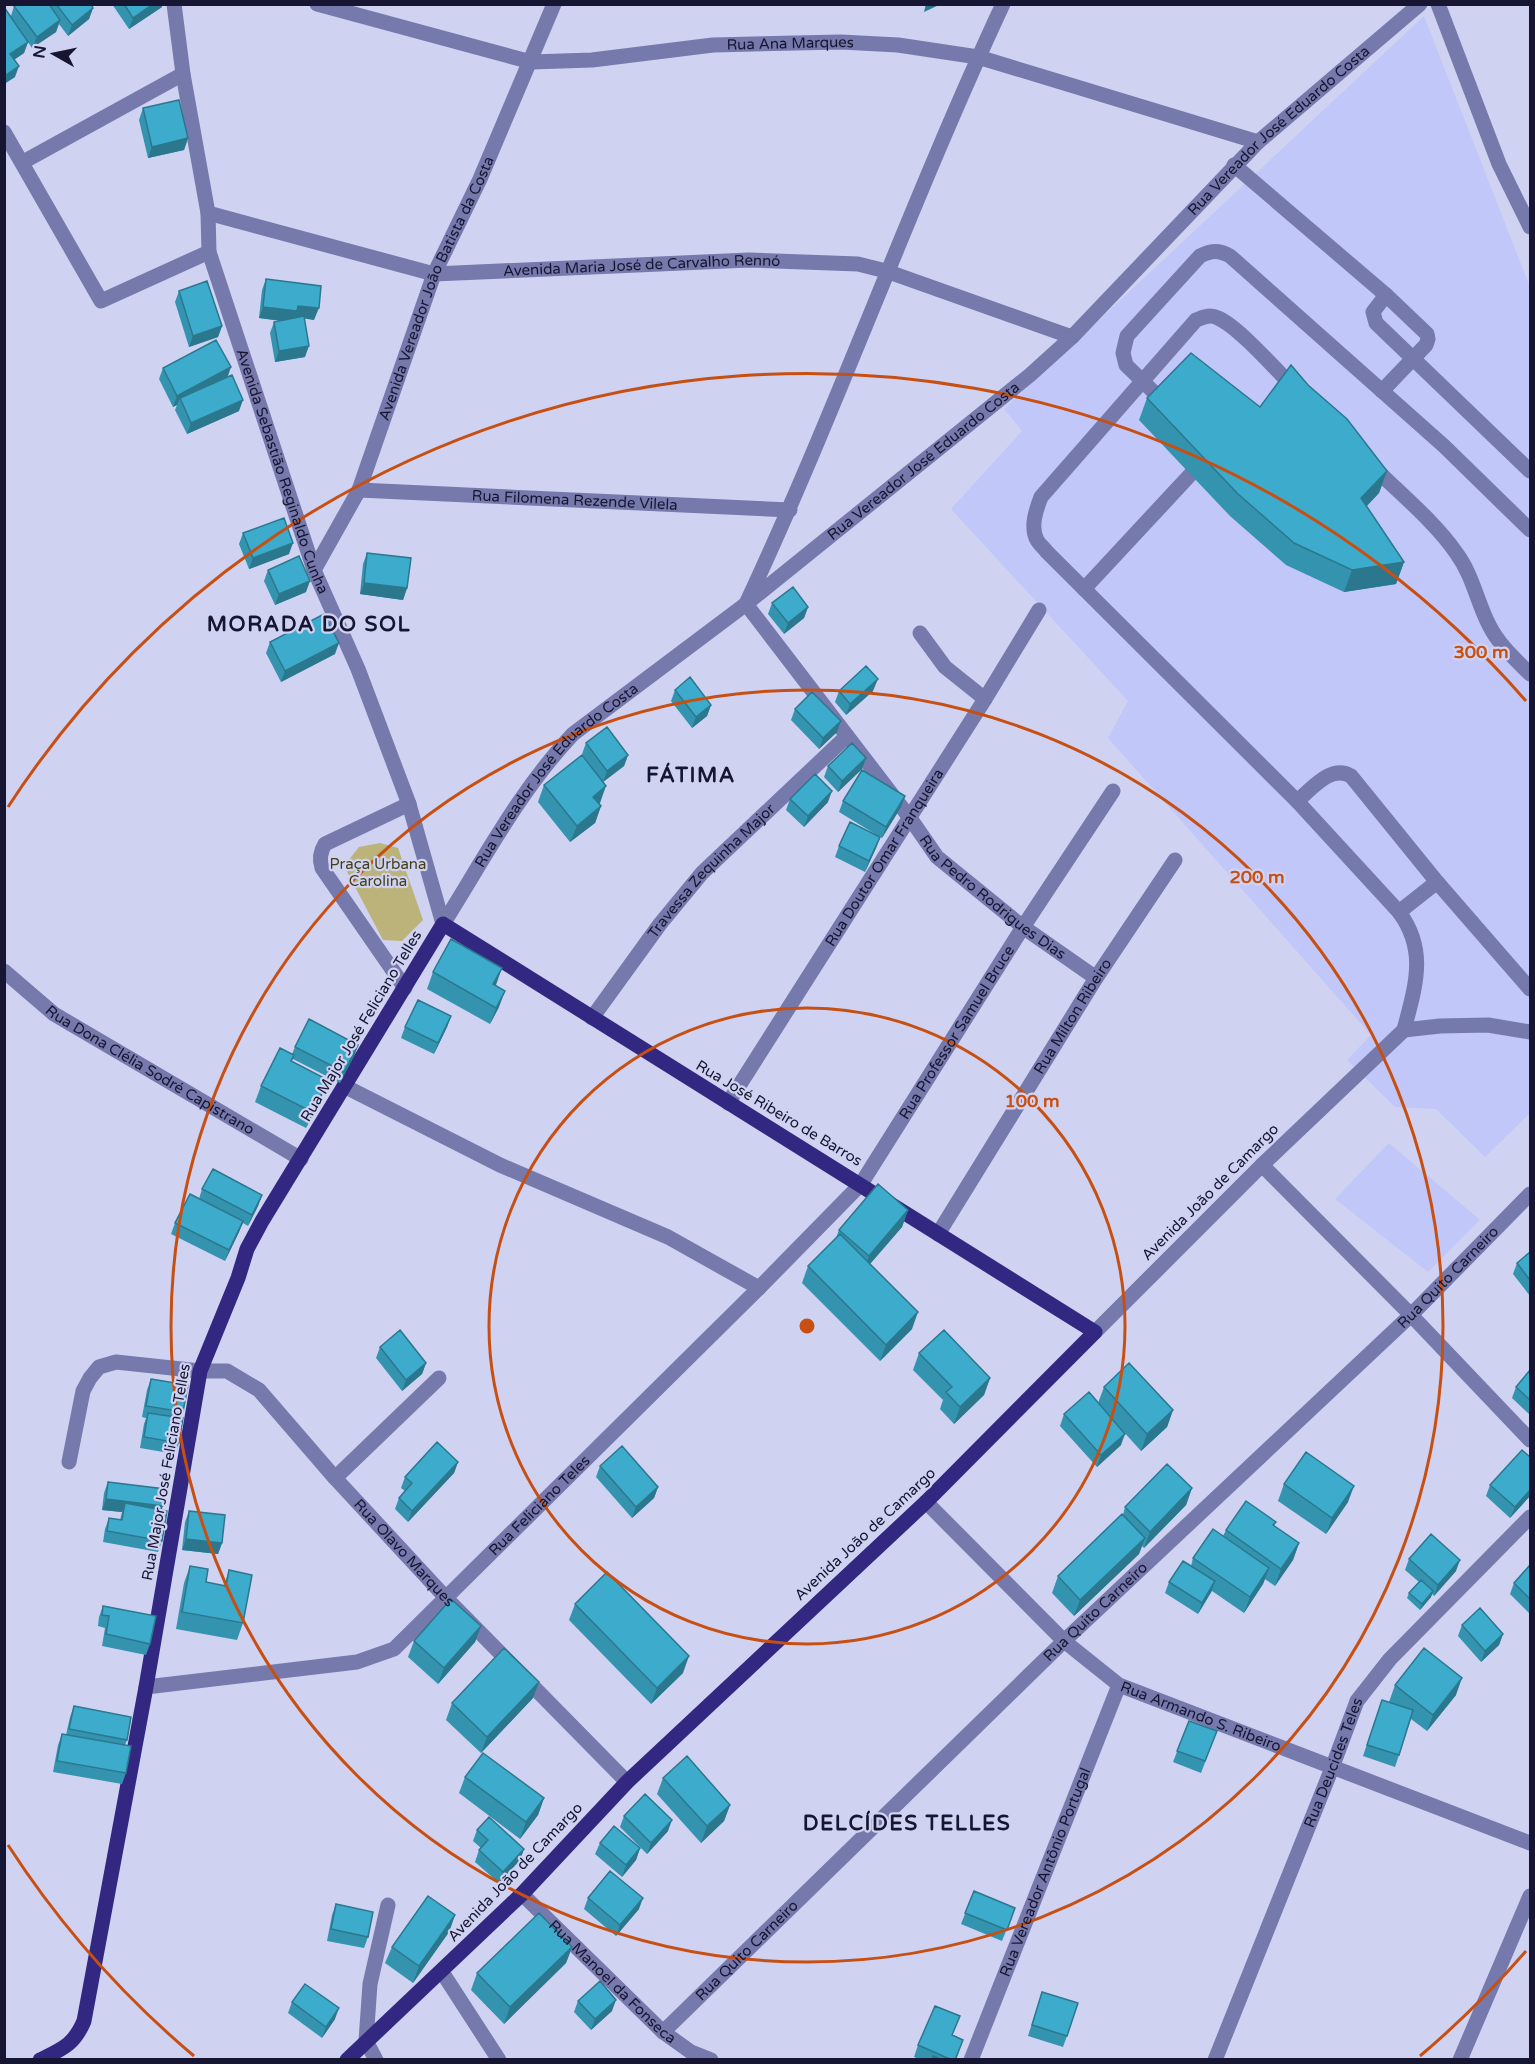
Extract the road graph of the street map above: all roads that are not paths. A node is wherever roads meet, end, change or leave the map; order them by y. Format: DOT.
graph roads {
  1 [pos="174,4"];
  2 [pos="317,4"];
  3 [pos="554,4"];
  4 [pos="1003,4"];
  5 [pos="1420,4"];
  6 [pos="1438,4"];
  7 [pos="978,57"];
  8 [pos="531,62"];
  9 [pos="183,75"];
  10 [pos="4,132"];
  11 [pos="1258,142"];
  12 [pos="23,162"];
  13 [pos="1234,165"];
  14 [pos="208,213"];
  15 [pos="1530,227"];
  16 [pos="209,252"];
  17 [pos="886,272"];
  18 [pos="434,274"];
  19 [pos="1386,295"];
  20 [pos="1072,337"];
  21 [pos="1412,359"];
  22 [pos="1142,381"];
  23 [pos="1382,391"];
  24 [pos="1307,401"];
  25 [pos="1175,413"];
  26 [pos="1210,447"];
  27 [pos="1358,451"];
  28 [pos="1530,471"];
  29 [pos="359,490"];
  30 [pos="790,510"];
  31 [pos="1530,530"];
  32 [pos="314,570"];
  33 [pos="1084,589"];
  34 [pos="747,604"];
  35 [pos="1039,610"];
  36 [pos="920,633"];
  37 [pos="1530,674"];
  38 [pos="985,699"];
  39 [pos="847,736"];
  40 [pos="1113,791"];
  41 [pos="1297,801"];
  42 [pos="409,804"];
  43 [pos="910,818"];
  44 [pos="1175,860"];
  45 [pos="1437,882"];
  46 [pos="1399,912"];
  47 [pos="444,924"];
  48 [pos="1023,927"];
  49 [pos="4,971"];
  50 [pos="1096,978"];
  51 [pos="405,988"];
  52 [pos="1530,989"];
  53 [pos="592,1018"];
  54 [pos="1404,1030"];
  55 [pos="1530,1032"];
  56 [pos="344,1086"];
  57 [pos="728,1103"];
  58 [pos="301,1159"];
  59 [pos="1262,1165"];
  60 [pos="861,1184"];
  61 [pos="1530,1194"];
  62 [pos="938,1234"];
  63 [pos="759,1288"];
  64 [pos="1411,1315"];
  65 [pos="1095,1332"];
  66 [pos="200,1371"];
  67 [pos="439,1378"];
  68 [pos="1530,1440"];
  69 [pos="69,1462"];
  70 [pos="336,1478"];
  71 [pos="926,1502"];
  72 [pos="1530,1517"];
  73 [pos="447,1599"];
  74 [pos="1064,1641"];
  75 [pos="1119,1685"];
  76 [pos="146,1687"];
  77 [pos="1332,1768"];
  78 [pos="627,1782"];
  79 [pos="1530,1843"];
  80 [pos="522,1894"];
  81 [pos="1530,1896"];
  82 [pos="388,1905"];
  83 [pos="442,1972"];
  84 [pos="663,2032"];
  85 [pos="366,2041"];
  86 [pos="693,2056"];
  87 [pos="40,2060"];
  88 [pos="347,2060"];
  89 [pos="376,2060"];
  90 [pos="499,2060"];
  91 [pos="711,2060"];
  92 [pos="971,2060"];
  93 [pos="1215,2060"];
  94 [pos="1460,2060"];
  1 -- 9 [label="street, Avenida Sebastião Reginaldo Cunha"];
  2 -- 8 [label="street, Rua Ana Marques"];
  3 -- 8 [label="street, Avenida Vereador João Batista da Costa"];
  4 -- 7 [label="street"];
  5 -- 11 [label="street, Rua Vereador José Eduardo Costa"];
  6 -- 15 [label="street"];
  7 -- 8 [label="street, Rua Ana Marques"];
  7 -- 11 [label="street, Rua Ana Marques"];
  7 -- 17 [label="street"];
  8 -- 18 [label="street, Avenida Vereador João Batista da Costa"];
  9 -- 12 [label="street"];
  9 -- 14 [label="street, Avenida Sebastião Reginaldo Cunha"];
  10 -- 12 [label="street"];
  11 -- 13 [label="street, Rua Vereador José Eduardo Costa"];
  12 -- 16 [label="street"];
  13 -- 19 [label="street"];
  13 -- 20 [label="street, Rua Vereador José Eduardo Costa"];
  14 -- 16 [label="street, Avenida Sebastião Reginaldo Cunha"];
  14 -- 18 [label="street, Avenida Maria José de Carvalho Rennó"];
  16 -- 32 [label="street, Avenida Sebastião Reginaldo Cunha"];
  17 -- 18 [label="street, Avenida Maria José de Carvalho Rennó"];
  17 -- 20 [label="street, Avenida Maria José de Carvalho Rennó"];
  17 -- 30 [label="street"];
  18 -- 29 [label="street, Avenida Vereador João Batista da Costa"];
  19 -- 21 [label="street"];
  19 -- 21 [label="street"];
  20 -- 34 [label="street, Rua Vereador José Eduardo Costa"];
  21 -- 23 [label="street"];
  21 -- 28 [label="street"];
  22 -- 23 [label="street"];
  22 -- 24 [label="street"];
  22 -- 25 [label="street"];
  22 -- 33 [label="street"];
  23 -- 31 [label="street"];
  26 -- 33 [label="street"];
  27 -- 37 [label="street"];
  29 -- 30 [label="street, Rua Filomena Rezende Vilela"];
  29 -- 32 [label="street, Avenida Vereador João Batista da Costa"];
  30 -- 34 [label="street"];
  32 -- 42 [label="street, Avenida Sebastião Reginaldo Cunha"];
  33 -- 41 [label="street"];
  34 -- 39 [label="street, Rua Pedro Rodrigues Dias"];
  34 -- 47 [label="street, Rua Vereador José Eduardo Costa"];
  35 -- 38 [label="street, Rua Doutor Omar Franqueira"];
  36 -- 38 [label="street"];
  38 -- 43 [label="street, Rua Doutor Omar Franqueira"];
  39 -- 43 [label="street, Rua Pedro Rodrigues Dias"];
  39 -- 53 [label="street, Travessa Zequinha Major"];
  40 -- 48 [label="street, Rua Professor Samuel Bruce"];
  41 -- 45 [label="street"];
  41 -- 46 [label="street"];
  42 -- 47 [label="street, Avenida Sebastião Reginaldo Cunha"];
  42 -- 51 [label="street"];
  43 -- 48 [label="street, Rua Pedro Rodrigues Dias"];
  43 -- 57 [label="street, Rua Doutor Omar Franqueira"];
  44 -- 50 [label="street, Rua Mílton Ribeiro"];
  45 -- 46 [label="street"];
  45 -- 52 [label="street"];
  46 -- 54 [label="street"];
  47 -- 51 [label="main road, Rua Major José Feliciano Telles"];
  47 -- 53 [label="main road, Rua José Ribeiro de Barros"];
  48 -- 50 [label="street, Rua Pedro Rodrigues Dias"];
  48 -- 60 [label="street, Rua Professor Samuel Bruce"];
  49 -- 58 [label="street, Rua Dona Clélia Sodré Capistrano"];
  50 -- 62 [label="street, Rua Mílton Ribeiro"];
  51 -- 56 [label="main road, Rua Major José Feliciano Telles"];
  53 -- 57 [label="main road, Rua José Ribeiro de Barros"];
  54 -- 55 [label="street"];
  54 -- 59 [label="street, Avenida João de Camargo"];
  56 -- 58 [label="main road, Rua Major José Feliciano Telles"];
  56 -- 63 [label="street"];
  57 -- 60 [label="main road, Rua José Ribeiro de Barros"];
  58 -- 66 [label="main road, Rua Major José Feliciano Telles"];
  59 -- 64 [label="street"];
  59 -- 65 [label="street, Avenida João de Camargo"];
  60 -- 62 [label="main road, Rua José Ribeiro de Barros"];
  60 -- 63 [label="street, Rua Feliciano Teles"];
  61 -- 64 [label="street, Rua Quito Carneiro"];
  62 -- 65 [label="main road, Rua José Ribeiro de Barros"];
  63 -- 73 [label="street, Rua Feliciano Teles"];
  64 -- 68 [label="street"];
  64 -- 74 [label="street, Rua Quito Carneiro"];
  65 -- 71 [label="main road, Avenida João de Camargo"];
  66 -- 69 [label="street, Rua Olavo Marques"];
  66 -- 70 [label="street, Rua Olavo Marques"];
  66 -- 76 [label="main road, Rua Major José Feliciano Telles"];
  67 -- 70 [label="street"];
  70 -- 73 [label="street, Rua Olavo Marques"];
  71 -- 74 [label="street, Rua Armando S. Ribeiro"];
  71 -- 78 [label="main road, Avenida João de Camargo"];
  72 -- 77 [label="street, Rua Deucides Teles"];
  73 -- 76 [label="street, Rua Feliciano Teles"];
  73 -- 78 [label="street, Rua Olavo Marques"];
  74 -- 75 [label="street, Rua Armando S. Ribeiro"];
  74 -- 84 [label="street, Rua Quito Carneiro"];
  75 -- 77 [label="street, Rua Armando S. Ribeiro"];
  75 -- 92 [label="street, Rua Vereador Antônio Portugal"];
  76 -- 87 [label="main road, Rua Major José Feliciano Telles"];
  77 -- 79 [label="street, Rua Armando S. Ribeiro"];
  77 -- 93 [label="street, Rua Deucides Teles"];
  78 -- 80 [label="main road, Avenida João de Camargo"];
  80 -- 83 [label="main road, Avenida João de Camargo"];
  80 -- 84 [label="street, Rua Manoel da Fonseca"];
  81 -- 94 [label="street"];
  82 -- 85 [label="street"];
  83 -- 85 [label="main road, Avenida João de Camargo"];
  83 -- 90 [label="street"];
  84 -- 86 [label="street, Rua Manoel da Fonseca"];
  85 -- 88 [label="main road, Avenida João de Camargo"];
  85 -- 89 [label="street"];
  86 -- 91 [label="street, Rua Manoel da Fonseca"];
}
